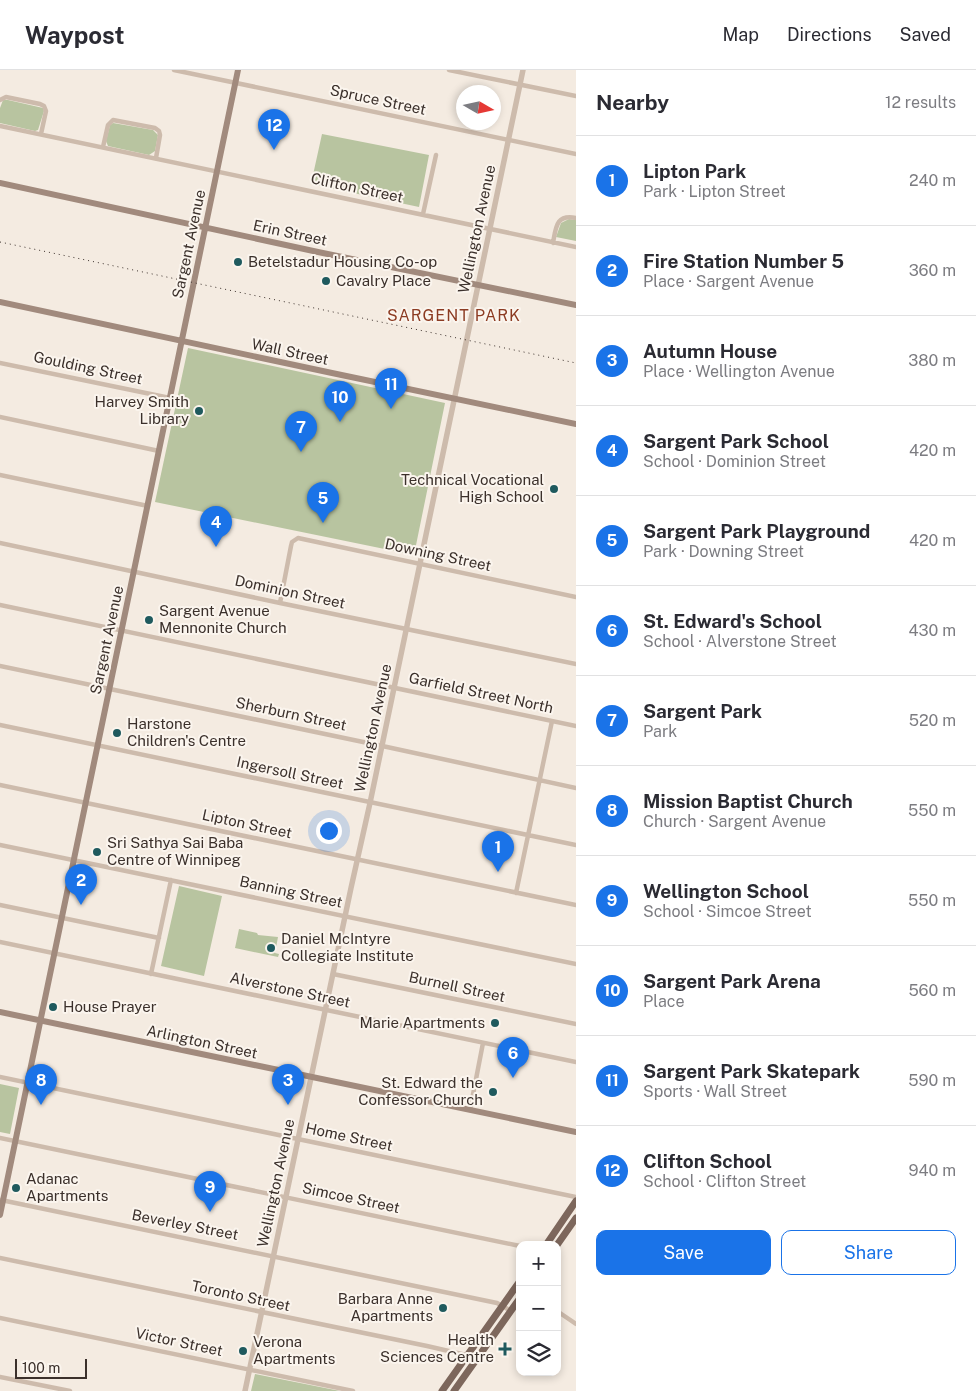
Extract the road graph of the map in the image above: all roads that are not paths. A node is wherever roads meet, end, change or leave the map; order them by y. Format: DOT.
graph roads {
  1 [pos="174,70"];
  2 [pos="238,70"];
  3 [pos="449,70"];
  4 [pos="522,70"];
  5 [pos="235,83"];
  6 [pos="520,84"];
  7 [pos="576,96"];
  8 [pos="0,100"];
  9 [pos="0,126"];
  10 [pos="41,134"];
  11 [pos="508,140"];
  12 [pos="103,147"];
  13 [pos="576,154"];
  14 [pos="436,155"];
  15 [pos="156,158"];
  16 [pos="217,171"];
  17 [pos="0,183"];
  18 [pos="423,214"];
  19 [pos="576,218"];
  20 [pos="206,227"];
  21 [pos="489,229"];
  22 [pos="553,242"];
  23 [pos="576,247"];
  24 [pos="478,284"];
  25 [pos="0,302"];
  26 [pos="576,305"];
  27 [pos="182,340"];
  28 [pos="0,363"];
  29 [pos="170,398"];
  30 [pos="454,398"];
  31 [pos="0,417"];
  32 [pos="576,424"];
  33 [pos="159,451"];
  34 [pos="0,475"];
  35 [pos="148,506"];
  36 [pos="0,543"];
  37 [pos="420,564"];
  38 [pos="134,571"];
  39 [pos="576,597"];
  40 [pos="280,603"];
  41 [pos="0,605"];
  42 [pos="406,628"];
  43 [pos="121,631"];
  44 [pos="576,664"];
  45 [pos="0,666"];
  46 [pos="394,688"];
  47 [pos="109,689"];
  48 [pos="552,722"];
  49 [pos="0,725"];
  50 [pos="576,726"];
  51 [pos="98,746"];
  52 [pos="382,746"];
  53 [pos="540,780"];
  54 [pos="0,785"];
  55 [pos="576,788"];
  56 [pos="86,803"];
  57 [pos="370,803"];
  58 [pos="529,835"];
  59 [pos="0,845"];
  60 [pos="576,845"];
  61 [pos="74,860"];
  62 [pos="357,860"];
  63 [pos="171,880"];
  64 [pos="516,893"];
  65 [pos="0,905"];
  66 [pos="576,906"];
  67 [pos="345,916"];
  68 [pos="62,918"];
  69 [pos="159,938"];
  70 [pos="0,942"];
  71 [pos="55,953"];
  72 [pos="576,964"];
  73 [pos="151,974"];
  74 [pos="333,974"];
  75 [pos="326,1010"];
  76 [pos="0,1012"];
  77 [pos="40,1021"];
  78 [pos="576,1024"];
  79 [pos="483,1043"];
  80 [pos="576,1062"];
  81 [pos="0,1077"];
  82 [pos="311,1077"];
  83 [pos="28,1083"];
  84 [pos="470,1110"];
  85 [pos="576,1132"];
  86 [pos="0,1138"];
  87 [pos="298,1139"];
  88 [pos="16,1141"];
  89 [pos="576,1197"];
  90 [pos="286,1198"];
  91 [pos="2,1200"];
  92 [pos="576,1202"];
  93 [pos="0,1215"];
  94 [pos="576,1218"];
  95 [pos="549,1241"];
  96 [pos="560,1241"];
  97 [pos="516,1245"];
  98 [pos="274,1256"];
  99 [pos="0,1258"];
  100 [pos="517,1286"];
  101 [pos="516,1304"];
  102 [pos="502,1305"];
  103 [pos="511,1311"];
  104 [pos="262,1313"];
  105 [pos="561,1314"];
  106 [pos="576,1316"];
  107 [pos="0,1318"];
  108 [pos="574,1323"];
  109 [pos="466,1356"];
  110 [pos="475,1362"];
  111 [pos="250,1369"];
  112 [pos="0,1377"];
  113 [pos="70,1391"];
  114 [pos="245,1391"];
  115 [pos="353,1391"];
  116 [pos="442,1391"];
  117 [pos="454,1391"];
  1 -- 5 [label="street, Spruce Street"];
  2 -- 5 [label="main road, Sargent Avenue"];
  3 -- 6 [label="street"];
  4 -- 6 [label="street, Wellington Avenue"];
  5 -- 11 [label="street, Spruce Street"];
  5 -- 16 [label="main road, Sargent Avenue"];
  6 -- 7 [label="street"];
  6 -- 11 [label="street, Wellington Avenue"];
  8 -- 10 [label="street"];
  9 -- 10 [label="street, Clifton Street"];
  10 -- 12 [label="street, Clifton Street"];
  11 -- 13 [label="street, Spruce Street"];
  11 -- 21 [label="street, Wellington Avenue"];
  12 -- 15 [label="street, Clifton Street"];
  12 -- 15 [label="street"];
  14 -- 18 [label="street"];
  15 -- 16 [label="street, Clifton Street"];
  16 -- 18 [label="street, Clifton Street"];
  16 -- 20 [label="main road, Sargent Avenue"];
  17 -- 20 [label="main road, Erin Street"];
  18 -- 21 [label="street, Clifton Street"];
  19 -- 22 [label="street"];
  20 -- 24 [label="main road, Erin Street"];
  20 -- 27 [label="main road, Sargent Avenue"];
  21 -- 22 [label="street, Clifton Street"];
  21 -- 24 [label="street, Wellington Avenue"];
  22 -- 23 [label="street, Clifton Street"];
  24 -- 26 [label="main road, Erin Street"];
  24 -- 30 [label="street, Wellington Avenue"];
  25 -- 27 [label="main road, Wall Street"];
  27 -- 29 [label="main road, Sargent Avenue"];
  27 -- 30 [label="main road, Wall Street"];
  28 -- 29 [label="street, Goulding Street"];
  29 -- 33 [label="main road, Sargent Avenue"];
  30 -- 32 [label="main road, Wall Street"];
  30 -- 37 [label="street, Wellington Avenue"];
  31 -- 33 [label="street"];
  33 -- 35 [label="main road, Sargent Avenue"];
  34 -- 35 [label="street"];
  35 -- 38 [label="main road, Sargent Avenue"];
  36 -- 38 [label="street, Dominion Street"];
  37 -- 39 [label="street, Downing Street"];
  37 -- 40 [label="street, Downing Street"];
  37 -- 42 [label="street, Wellington Avenue"];
  38 -- 40 [label="street, Dominion Street"];
  38 -- 43 [label="main road, Sargent Avenue"];
  40 -- 42 [label="street, Dominion Street"];
  41 -- 43 [label="street, Garfield Street North"];
  42 -- 44 [label="street, Dominion Street"];
  42 -- 46 [label="street, Wellington Avenue"];
  43 -- 46 [label="street, Garfield Street North"];
  43 -- 47 [label="main road, Sargent Avenue"];
  45 -- 47 [label="street, Sherburn Street"];
  46 -- 48 [label="street, Garfield Street North"];
  46 -- 52 [label="street, Wellington Avenue"];
  47 -- 51 [label="main road, Sargent Avenue"];
  47 -- 52 [label="street, Sherburn Street"];
  48 -- 50 [label="street, Garfield Street North"];
  48 -- 53 [label="street"];
  49 -- 51 [label="street, Ingersoll Street"];
  51 -- 56 [label="main road, Sargent Avenue"];
  51 -- 57 [label="street, Ingersoll Street"];
  52 -- 53 [label="street, Sherburn Street"];
  52 -- 57 [label="street, Wellington Avenue"];
  53 -- 55 [label="street, Sherburn Street"];
  53 -- 58 [label="street"];
  54 -- 56 [label="street, Lipton Street"];
  56 -- 61 [label="main road, Sargent Avenue"];
  56 -- 62 [label="street, Lipton Street"];
  57 -- 58 [label="street, Ingersoll Street"];
  57 -- 62 [label="street, Wellington Avenue"];
  58 -- 60 [label="street, Ingersoll Street"];
  58 -- 64 [label="street"];
  59 -- 61 [label="street, Banning Street"];
  61 -- 63 [label="street, Banning Street"];
  61 -- 68 [label="main road, Sargent Avenue"];
  62 -- 64 [label="street, Lipton Street"];
  62 -- 67 [label="street, Wellington Avenue"];
  63 -- 67 [label="street, Banning Street"];
  63 -- 69 [label="street"];
  64 -- 66 [label="street, Lipton Street"];
  65 -- 68 [label="street"];
  67 -- 72 [label="street, Banning Street"];
  67 -- 74 [label="street, Wellington Avenue"];
  68 -- 69 [label="street"];
  68 -- 71 [label="main road, Sargent Avenue"];
  69 -- 73 [label="street"];
  70 -- 71 [label="street, Alverstone Street"];
  71 -- 73 [label="street, Alverstone Street"];
  71 -- 77 [label="main road, Sargent Avenue"];
  73 -- 75 [label="street, Alverstone Street"];
  74 -- 75 [label="street, Wellington Avenue"];
  74 -- 78 [label="street, Burnell Street"];
  75 -- 79 [label="street, Alverstone Street"];
  75 -- 82 [label="street, Wellington Avenue"];
  76 -- 77 [label="main road, Arlington Street"];
  77 -- 82 [label="main road, Arlington Street"];
  77 -- 83 [label="main road, Sargent Avenue"];
  79 -- 80 [label="street, Alverstone Street"];
  79 -- 84 [label="street"];
  81 -- 83 [label="street, Home Street"];
  82 -- 84 [label="main road, Arlington Street"];
  82 -- 87 [label="street, Wellington Avenue"];
  83 -- 87 [label="street, Home Street"];
  83 -- 88 [label="main road, Sargent Avenue"];
  84 -- 85 [label="main road, Arlington Street"];
  86 -- 88 [label="street, Simcoe Street"];
  87 -- 89 [label="street, Home Street"];
  87 -- 90 [label="street, Wellington Avenue"];
  88 -- 90 [label="street, Simcoe Street"];
  88 -- 91 [label="main road, Sargent Avenue"];
  90 -- 97 [label="street, Simcoe Street"];
  90 -- 98 [label="street, Wellington Avenue"];
  91 -- 93 [label="main road, Sargent Avenue"];
  91 -- 98 [label="street, Beverley Street"];
  92 -- 95 [label="main road"];
  94 -- 96 [label="main road"];
  98 -- 102 [label="street, Beverley Street"];
  98 -- 104 [label="street, Wellington Avenue"];
  99 -- 104 [label="street, Toronto Street"];
  100 -- 102 [label="main road"];
  101 -- 103 [label="main road"];
  102 -- 103 [label="street, Beverley Street"];
  102 -- 109 [label="main road"];
  103 -- 110 [label="main road"];
  104 -- 109 [label="street, Toronto Street"];
  104 -- 111 [label="street, Wellington Avenue"];
  105 -- 108 [label="street"];
  106 -- 108 [label="street"];
  107 -- 111 [label="street, Victor Street"];
  109 -- 110 [label="street, Toronto Street"];
  109 -- 116 [label="main road"];
  110 -- 117 [label="main road"];
  111 -- 114 [label="street, Wellington Avenue"];
  111 -- 115 [label="street, Victor Street"];
  112 -- 113 [label="street"];
}
